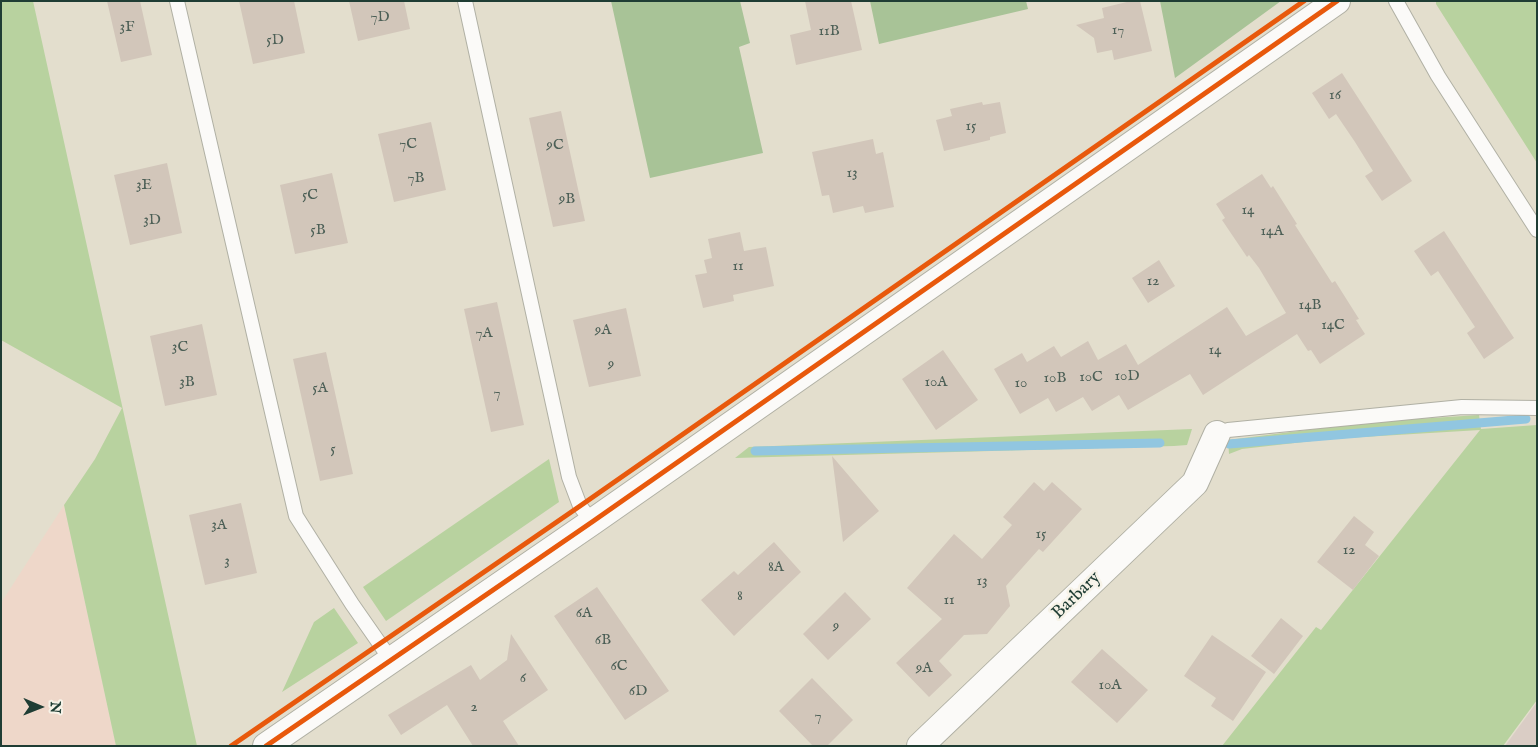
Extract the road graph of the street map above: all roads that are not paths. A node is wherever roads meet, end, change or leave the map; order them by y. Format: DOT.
graph roads {
  1 [pos="177,1"];
  2 [pos="464,1"];
  3 [pos="1337,1"];
  4 [pos="1396,1"];
  5 [pos="1537,230"];
  6 [pos="1537,408"];
  7 [pos="1217,434"];
  8 [pos="592,522"];
  9 [pos="390,660"];
  10 [pos="266,746"];
  11 [pos="920,746"];
  1 -- 9 [label="lane"];
  2 -- 8 [label="lane"];
  3 -- 8 [label="street"];
  4 -- 5 [label="lane"];
  6 -- 7 [label="lane"];
  7 -- 11 [label="street, Barbary"];
  8 -- 9 [label="street"];
  9 -- 10 [label="street"];
}
